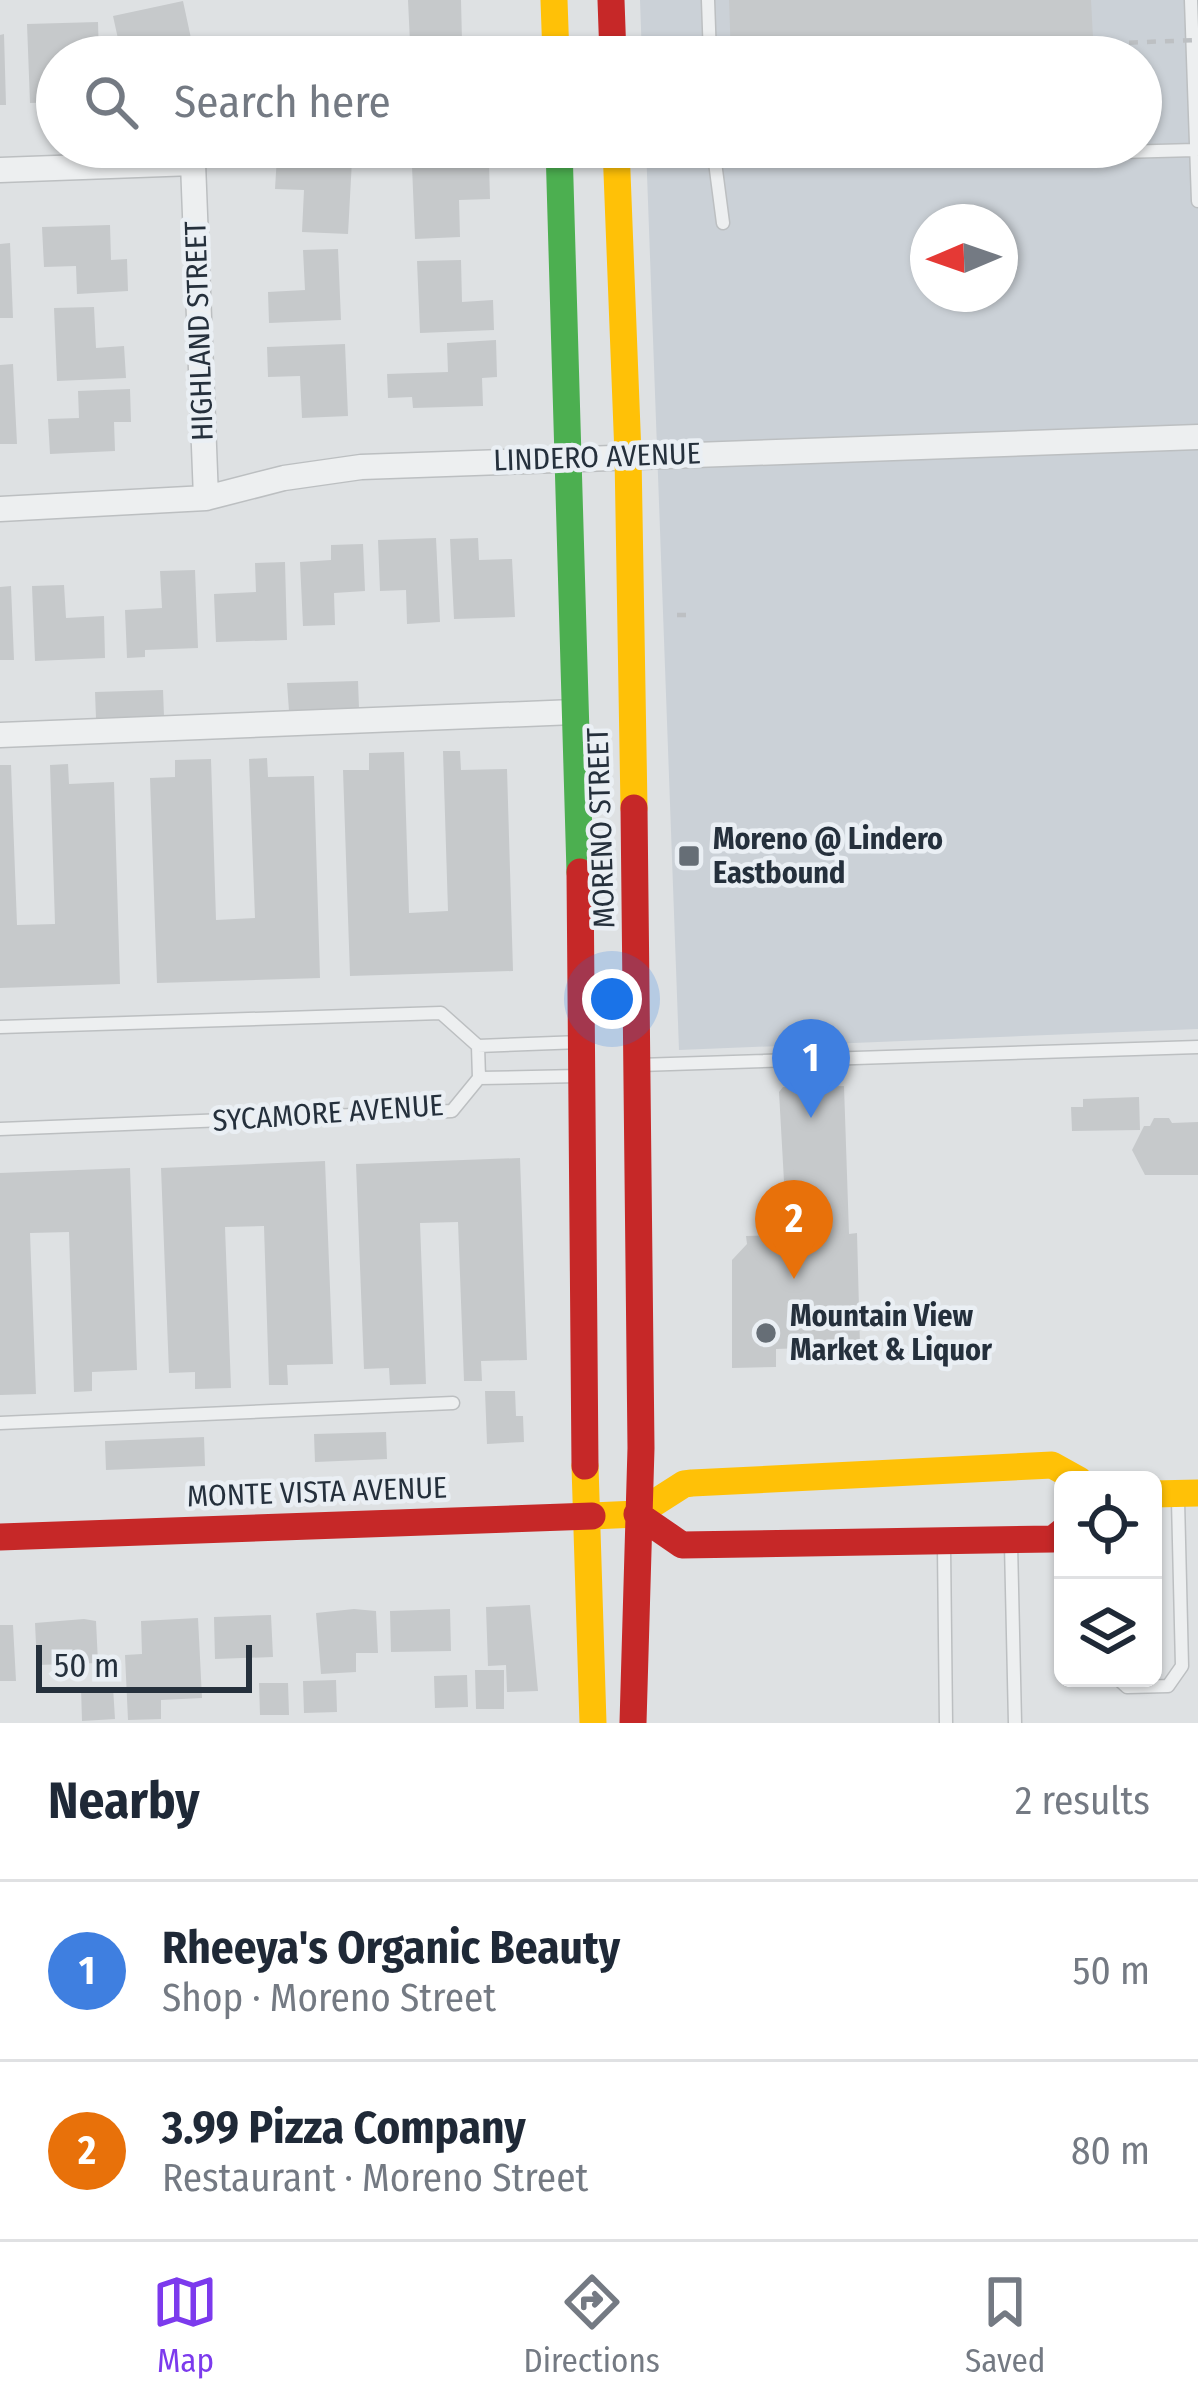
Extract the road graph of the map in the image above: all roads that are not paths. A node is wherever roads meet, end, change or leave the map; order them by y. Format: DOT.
graph roads {
  1 [pos="554,0"];
  2 [pos="611,0"];
  3 [pos="708,0"];
  4 [pos="1191,0"];
  5 [pos="555,36"];
  6 [pos="612,36"];
  7 [pos="709,36"];
  8 [pos="1196,150"];
  9 [pos="1162,151"];
  10 [pos="55,168"];
  11 [pos="194,168"];
  12 [pos="560,168"];
  13 [pos="617,168"];
  14 [pos="716,168"];
  15 [pos="0,170"];
  16 [pos="1198,201"];
  17 [pos="723,223"];
  18 [pos="1198,437"];
  19 [pos="628,455"];
  20 [pos="569,458"];
  21 [pos="206,498"];
  22 [pos="0,509"];
  23 [pos="574,712"];
  24 [pos="0,735"];
  25 [pos="0,1027"];
  26 [pos="582,1042"];
  27 [pos="478,1046"];
  28 [pos="1198,1047"];
  29 [pos="638,1065"];
  30 [pos="583,1076"];
  31 [pos="478,1078"];
  32 [pos="0,1130"];
  33 [pos="453,1403"];
  34 [pos="0,1423"];
  35 [pos="1062,1471"];
  36 [pos="1176,1493"];
  37 [pos="638,1514"];
  38 [pos="589,1515"];
  39 [pos="0,1537"];
  40 [pos="1054,1538"];
  41 [pos="1011,1540"];
  42 [pos="944,1541"];
  43 [pos="1162,1686"];
  44 [pos="593,1723"];
  45 [pos="633,1723"];
  46 [pos="946,1723"];
  47 [pos="1016,1723"];
  1 -- 5 [label="street"];
  2 -- 6 [label="street"];
  3 -- 7 [label="lane"];
  4 -- 8 [label="lane"];
  8 -- 9 [label="lane"];
  8 -- 16 [label="lane"];
  10 -- 15 [label="street, HIGHLAND STREET"];
  11 -- 21 [label="street, HIGHLAND STREET"];
  12 -- 20 [label="street, MORENO STREET"];
  13 -- 19 [label="street, MORENO STREET"];
  14 -- 17 [label="lane"];
  18 -- 19 [label="street, LINDERO AVENUE"];
  19 -- 20 [label="street, LINDERO AVENUE"];
  19 -- 29 [label="street, MORENO STREET"];
  20 -- 21 [label="street, LINDERO AVENUE"];
  20 -- 23 [label="street, MORENO STREET"];
  21 -- 22 [label="street, LINDERO AVENUE"];
  23 -- 24 [label="street"];
  23 -- 26 [label="street, MORENO STREET"];
  25 -- 27 [label="lane"];
  26 -- 27 [label="lane"];
  26 -- 30 [label="street, MORENO STREET"];
  27 -- 31 [label="lane, SYCAMORE AVENUE"];
  28 -- 29 [label="lane"];
  29 -- 37 [label="street, MORENO STREET"];
  30 -- 31 [label="lane"];
  30 -- 38 [label="street, MORENO STREET"];
  31 -- 32 [label="lane, SYCAMORE AVENUE"];
  33 -- 34 [label="lane"];
  35 -- 37 [label="street, MONTE VISTA AVENUE"];
  36 -- 43 [label="lane"];
  37 -- 38 [label="street, MONTE VISTA AVENUE"];
  37 -- 42 [label="street"];
  37 -- 45 [label="street, MORENO STREET"];
  38 -- 39 [label="street, MONTE VISTA AVENUE"];
  38 -- 44 [label="street, MORENO STREET"];
  40 -- 41 [label="street"];
  41 -- 42 [label="street"];
  41 -- 47 [label="lane"];
  42 -- 46 [label="lane"];
}
